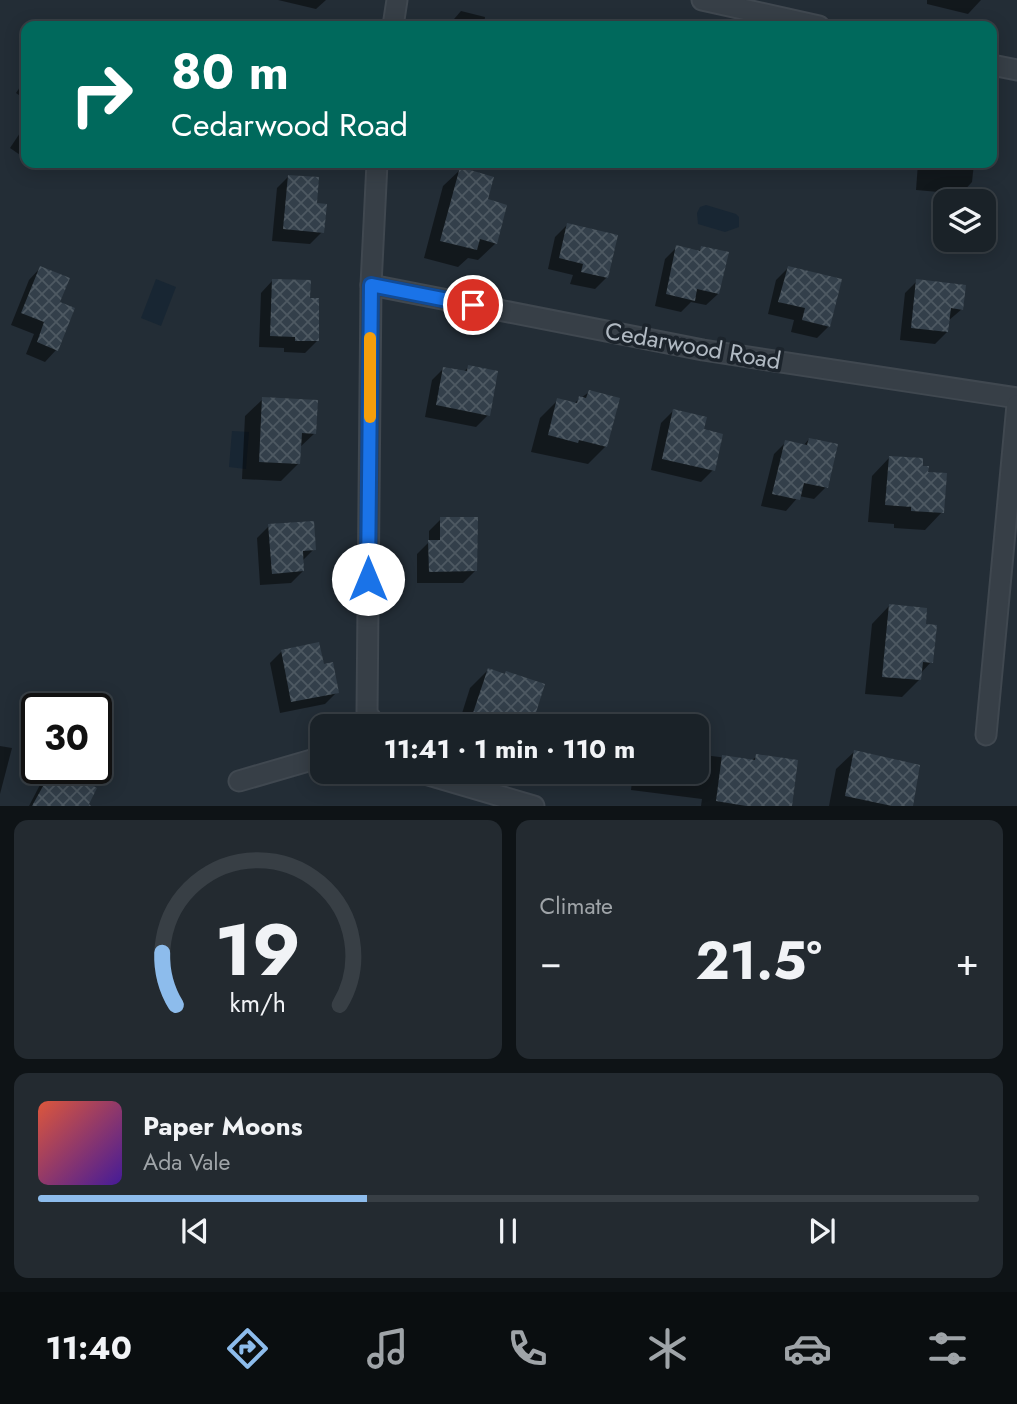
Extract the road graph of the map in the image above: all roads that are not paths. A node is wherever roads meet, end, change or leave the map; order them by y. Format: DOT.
graph roads {
  1 [pos="397,0"];
  2 [pos="702,0"];
  3 [pos="394,21"];
  4 [pos="796,21"];
  5 [pos="997,66"];
  6 [pos="1017,71"];
  7 [pos="377,168"];
  8 [pos="371,285"];
  9 [pos="1017,398"];
  10 [pos="1017,405"];
  11 [pos="368,714"];
  12 [pos="986,735"];
  13 [pos="310,760"];
  14 [pos="239,780"];
  15 [pos="459,784"];
  16 [pos="534,806"];
  1 -- 3 [label="street"];
  2 -- 4 [label="street"];
  5 -- 6 [label="street"];
  7 -- 8 [label="street"];
  8 -- 9 [label="street, Cedarwood Road"];
  8 -- 11 [label="street"];
  10 -- 12 [label="street"];
  13 -- 14 [label="street"];
  15 -- 16 [label="street"];
}
